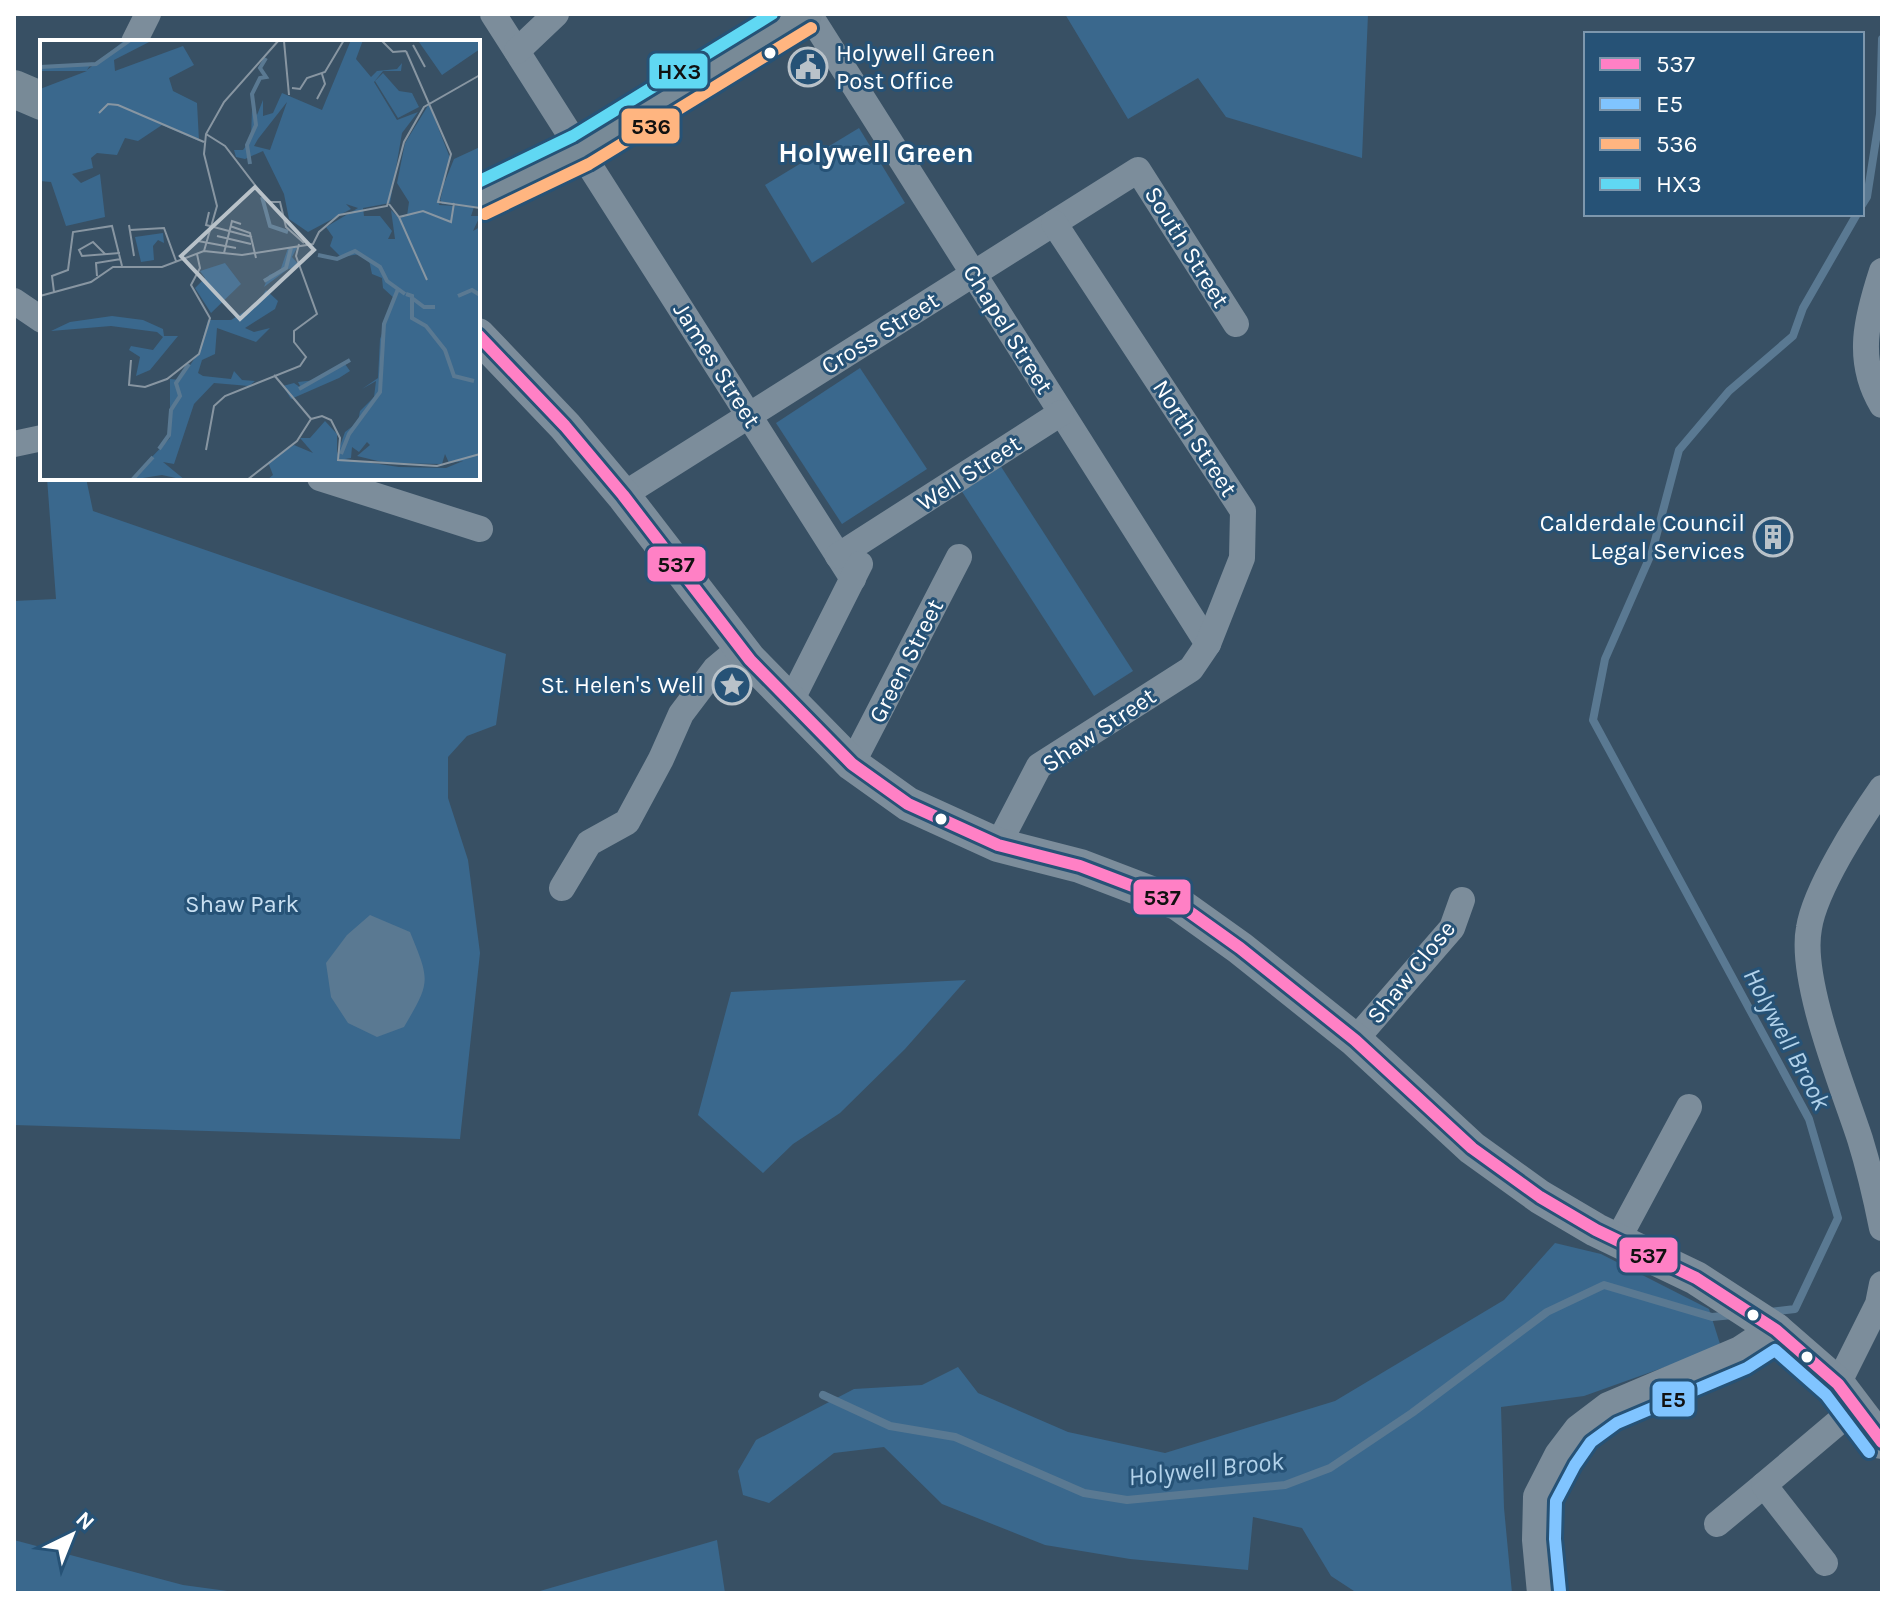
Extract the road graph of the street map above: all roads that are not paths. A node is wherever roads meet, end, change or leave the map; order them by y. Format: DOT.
graph roads {
  1 [pos="148,14"];
  2 [pos="493,14"];
  3 [pos="556,14"];
  4 [pos="806,14"];
  5 [pos="135,40"];
  6 [pos="517,51"];
  7 [pos="14,89"];
  8 [pos="40,100"];
  9 [pos="581,150"];
  10 [pos="1138,170"];
  11 [pos="480,199"];
  12 [pos="1054,223"];
  13 [pos="1882,271"];
  14 [pos="973,274"];
  15 [pos="14,301"];
  16 [pos="40,319"];
  17 [pos="1236,324"];
  18 [pos="480,337"];
  19 [pos="1882,405"];
  20 [pos="1061,413"];
  21 [pos="749,415"];
  22 [pos="40,438"];
  23 [pos="14,444"];
  24 [pos="326,480"];
  25 [pos="623,495"];
  26 [pos="480,529"];
  27 [pos="876,532"];
  28 [pos="838,556"];
  29 [pos="959,557"];
  30 [pos="853,579"];
  31 [pos="1208,644"];
  32 [pos="740,648"];
  33 [pos="1191,669"];
  34 [pos="791,701"];
  35 [pos="852,764"];
  36 [pos="1882,788"];
  37 [pos="998,845"];
  38 [pos="562,888"];
  39 [pos="1462,900"];
  40 [pos="1355,1040"];
  41 [pos="1689,1107"];
  42 [pos="1882,1228"];
  43 [pos="1618,1239"];
  44 [pos="1882,1284"];
  45 [pos="1774,1328"];
  46 [pos="1847,1396"];
  47 [pos="1882,1442"];
  48 [pos="1764,1485"];
  49 [pos="1717,1524"];
  50 [pos="1825,1563"];
  51 [pos="1544,1593"];
  1 -- 5 [label="street"];
  2 -- 6 [label="street, James Street"];
  3 -- 6 [label="street"];
  4 -- 9 [label="main road"];
  4 -- 14 [label="street, Chapel Street"];
  6 -- 9 [label="street, James Street"];
  7 -- 8 [label="main road"];
  9 -- 11 [label="main road"];
  9 -- 21 [label="street, James Street"];
  10 -- 12 [label="street, Cross Street"];
  10 -- 17 [label="street, South Street"];
  12 -- 14 [label="street, Cross Street"];
  12 -- 31 [label="street, North Street"];
  13 -- 19 [label="street"];
  14 -- 20 [label="street, Chapel Street"];
  14 -- 21 [label="street, Cross Street"];
  15 -- 16 [label="street"];
  18 -- 25 [label="street"];
  20 -- 27 [label="street, Well Street"];
  20 -- 31 [label="street, Chapel Street"];
  21 -- 25 [label="street, Cross Street"];
  21 -- 28 [label="street, James Street"];
  22 -- 23 [label="street"];
  24 -- 26 [label="street"];
  25 -- 32 [label="street"];
  27 -- 28 [label="street, Well Street"];
  27 -- 30 [label="street"];
  28 -- 30 [label="street, James Street"];
  29 -- 35 [label="street, Green Street"];
  30 -- 34 [label="street"];
  31 -- 33 [label="street, North Street"];
  32 -- 34 [label="street"];
  32 -- 38 [label="street"];
  33 -- 37 [label="street, Shaw Street"];
  34 -- 35 [label="street"];
  35 -- 37 [label="street"];
  36 -- 42 [label="street"];
  37 -- 40 [label="street"];
  39 -- 40 [label="street, Shaw Close"];
  40 -- 43 [label="street"];
  41 -- 43 [label="street"];
  43 -- 45 [label="street"];
  44 -- 46 [label="street"];
  45 -- 46 [label="street"];
  45 -- 51 [label="street"];
  46 -- 47 [label="street"];
  46 -- 48 [label="street"];
  48 -- 49 [label="street"];
  48 -- 50 [label="street"];
}
